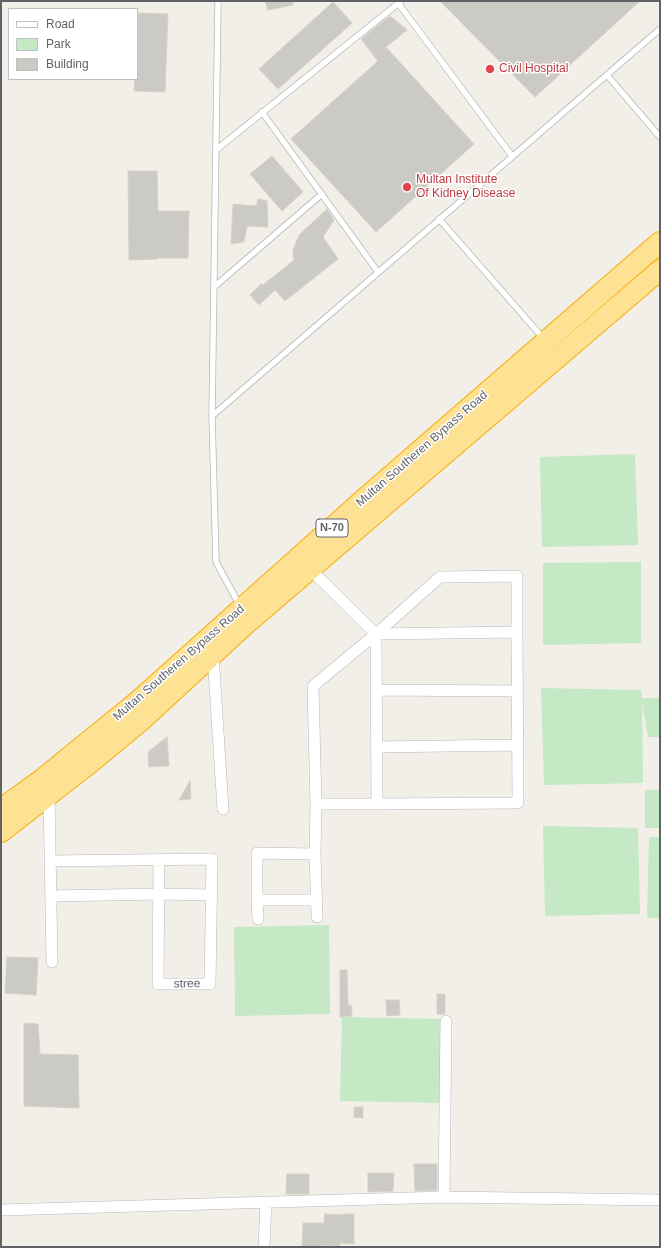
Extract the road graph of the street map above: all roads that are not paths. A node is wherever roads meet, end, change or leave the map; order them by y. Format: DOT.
graph roads {
  1 [pos="218,1"];
  2 [pos="400,2"];
  3 [pos="660,28"];
  4 [pos="607,75"];
  5 [pos="262,112"];
  6 [pos="660,137"];
  7 [pos="216,150"];
  8 [pos="512,156"];
  9 [pos="322,194"];
  10 [pos="439,219"];
  11 [pos="660,242"];
  12 [pos="660,270"];
  13 [pos="378,272"];
  14 [pos="214,287"];
  15 [pos="546,341"];
  16 [pos="212,416"];
  17 [pos="310,569"];
  18 [pos="241,608"];
  19 [pos="517,632"];
  20 [pos="376,634"];
  21 [pos="213,654"];
  22 [pos="376,690"];
  23 [pos="517,691"];
  24 [pos="518,746"];
  25 [pos="377,747"];
  26 [pos="49,795"];
  27 [pos="316,804"];
  28 [pos="377,804"];
  29 [pos="1,809"];
  30 [pos="223,809"];
  31 [pos="1,832"];
  32 [pos="315,854"];
  33 [pos="159,860"];
  34 [pos="50,861"];
  35 [pos="159,894"];
  36 [pos="212,895"];
  37 [pos="51,896"];
  38 [pos="257,900"];
  39 [pos="317,900"];
  40 [pos="317,916"];
  41 [pos="258,919"];
  42 [pos="52,962"];
  43 [pos="446,1021"];
  44 [pos="444,1197"];
  45 [pos="660,1200"];
  46 [pos="266,1202"];
  47 [pos="1,1210"];
  48 [pos="264,1247"];
  1 -- 7 [label="lane"];
  2 -- 5 [label="lane"];
  2 -- 8 [label="lane"];
  3 -- 4 [label="lane"];
  4 -- 6 [label="lane"];
  4 -- 8 [label="lane"];
  5 -- 7 [label="lane"];
  5 -- 9 [label="lane"];
  7 -- 14 [label="lane"];
  8 -- 10 [label="lane"];
  9 -- 13 [label="lane"];
  9 -- 14 [label="lane"];
  10 -- 13 [label="lane"];
  10 -- 15 [label="lane"];
  11 -- 15 [label="highway, Multan Southeren Bypass Road / N-70"];
  12 -- 17 [label="highway, Multan Southeren Bypass Road / N-70"];
  13 -- 16 [label="lane"];
  14 -- 16 [label="lane"];
  15 -- 18 [label="highway, Multan Southeren Bypass Road / N-70"];
  16 -- 18 [label="lane"];
  17 -- 20 [label="street"];
  17 -- 21 [label="highway, Multan Southeren Bypass Road / N-70"];
  18 -- 29 [label="highway, Multan Southeren Bypass Road / N-70"];
  19 -- 20 [label="street"];
  19 -- 20 [label="street"];
  19 -- 23 [label="street"];
  20 -- 22 [label="street"];
  20 -- 27 [label="street"];
  21 -- 26 [label="highway, Multan Southeren Bypass Road / N-70"];
  21 -- 30 [label="street"];
  22 -- 23 [label="street"];
  22 -- 25 [label="street"];
  23 -- 24 [label="street"];
  24 -- 25 [label="street"];
  24 -- 28 [label="street"];
  25 -- 28 [label="street"];
  26 -- 31 [label="highway, Multan Southeren Bypass Road / N-70"];
  26 -- 34 [label="street"];
  27 -- 28 [label="street"];
  27 -- 32 [label="street"];
  32 -- 38 [label="street"];
  32 -- 39 [label="street"];
  33 -- 34 [label="street, stree"];
  33 -- 35 [label="street, stree"];
  33 -- 36 [label="street, stree"];
  34 -- 37 [label="street"];
  35 -- 36 [label="street"];
  35 -- 36 [label="street, stree"];
  35 -- 37 [label="street"];
  37 -- 42 [label="street"];
  38 -- 39 [label="street"];
  38 -- 41 [label="street"];
  39 -- 40 [label="street"];
  43 -- 44 [label="street"];
  44 -- 45 [label="street"];
  44 -- 46 [label="street"];
  46 -- 47 [label="street"];
  46 -- 48 [label="street"];
}
